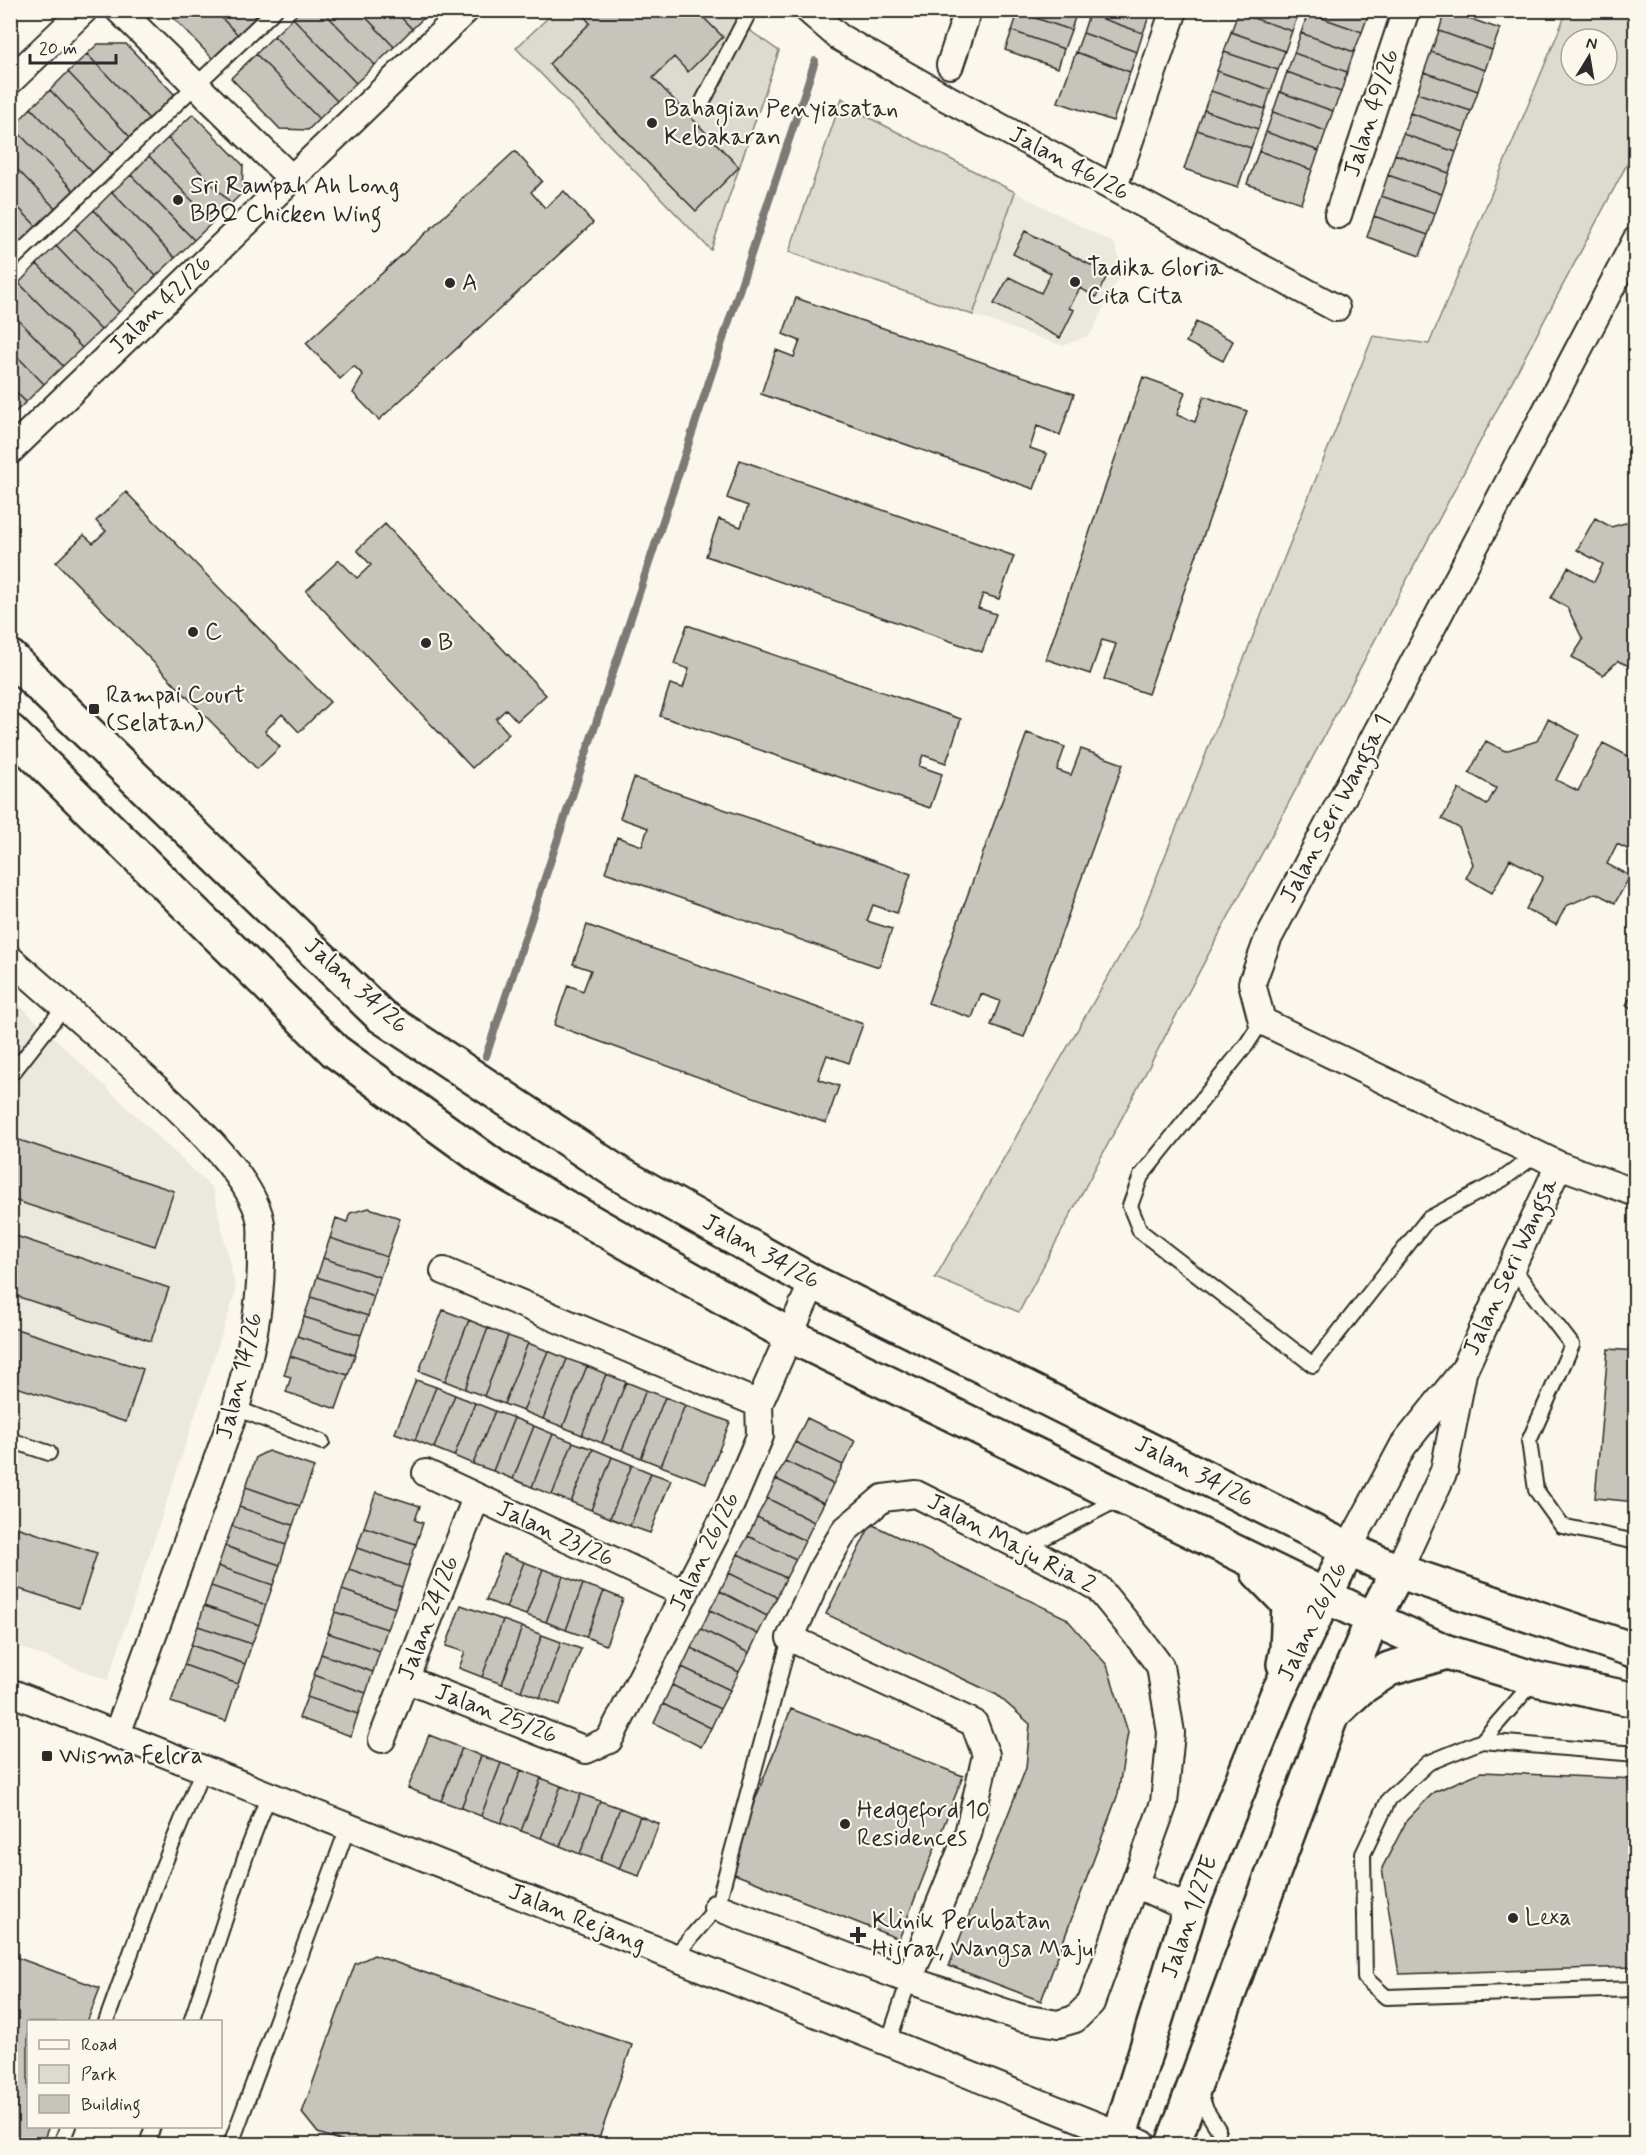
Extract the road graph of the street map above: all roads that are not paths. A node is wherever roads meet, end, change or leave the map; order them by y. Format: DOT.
graph roads {
  1 [pos="84,10"];
  2 [pos="119,10"];
  3 [pos="275,10"];
  4 [pos="466,10"];
  5 [pos="750,10"];
  6 [pos="808,10"];
  7 [pos="968,10"];
  8 [pos="1174,10"];
  9 [pos="1406,10"];
  10 [pos="950,66"];
  11 [pos="10,81"];
  12 [pos="197,86"];
  13 [pos="703,101"];
  14 [pos="292,179"];
  15 [pos="1114,187"];
  16 [pos="1338,215"];
  17 [pos="1635,240"];
  18 [pos="10,262"];
  19 [pos="1336,308"];
  20 [pos="10,451"];
  21 [pos="10,657"];
  22 [pos="10,731"];
  23 [pos="10,958"];
  24 [pos="64,1006"];
  25 [pos="1262,1021"];
  26 [pos="10,1073"];
  27 [pos="1548,1160"];
  28 [pos="1635,1193"];
  29 [pos="1512,1267"];
  30 [pos="444,1271"];
  31 [pos="813,1282"];
  32 [pos="789,1335"];
  33 [pos="1464,1370"];
  34 [pos="759,1404"];
  35 [pos="236,1408"];
  36 [pos="10,1440"];
  37 [pos="322,1442"];
  38 [pos="49,1453"];
  39 [pos="426,1473"];
  40 [pos="1123,1497"];
  41 [pos="476,1498"];
  42 [pos="1635,1542"];
  43 [pos="1024,1548"];
  44 [pos="1348,1549"];
  45 [pos="1231,1550"];
  46 [pos="1398,1571"];
  47 [pos="685,1594"];
  48 [pos="1325,1596"];
  49 [pos="1373,1619"];
  50 [pos="790,1638"];
  51 [pos="1635,1651"];
  52 [pos="1447,1652"];
  53 [pos="405,1679"];
  54 [pos="1536,1679"];
  55 [pos="10,1692"];
  56 [pos="1278,1695"];
  57 [pos="1635,1700"];
  58 [pos="1332,1714"];
  59 [pos="117,1734"];
  60 [pos="382,1739"];
  61 [pos="1482,1741"];
  62 [pos="586,1750"];
  63 [pos="1635,1754"];
  64 [pos="203,1769"];
  65 [pos="269,1795"];
  66 [pos="348,1827"];
  67 [pos="1135,1884"];
  68 [pos="717,1907"];
  69 [pos="1190,1909"];
  70 [pos="674,1957"];
  71 [pos="909,1980"];
  72 [pos="1635,1989"];
  73 [pos="107,2020"];
  74 [pos="192,2020"];
  75 [pos="888,2043"];
  76 [pos="1196,2083"];
  77 [pos="68,2128"];
  78 [pos="153,2128"];
  79 [pos="1218,2129"];
  80 [pos="1127,2141"];
  81 [pos="61,2145"];
  82 [pos="147,2145"];
  83 [pos="231,2145"];
  84 [pos="1173,2145"];
  1 -- 11 [label="street"];
  2 -- 12 [label="street"];
  3 -- 12 [label="lane"];
  4 -- 14 [label="street, Jalan 42/26"];
  5 -- 13 [label="lane"];
  6 -- 15 [label="street, Jalan 46/26"];
  7 -- 10 [label="street"];
  8 -- 15 [label="street"];
  9 -- 16 [label="street, Jalan 49/26"];
  12 -- 14 [label="street"];
  12 -- 18 [label="lane"];
  14 -- 20 [label="street, Jalan 42/26"];
  15 -- 19 [label="street, Jalan 46/26"];
  17 -- 25 [label="street, Jalan Seri Wangsa 1"];
  21 -- 31 [label="main road, Jalan 34/26"];
  22 -- 32 [label="main road"];
  23 -- 24 [label="street, Jalan 14/26"];
  24 -- 26 [label="lane"];
  24 -- 35 [label="street, Jalan 14/26"];
  25 -- 27 [label="street"];
  25 -- 27 [label="lane"];
  27 -- 28 [label="street"];
  27 -- 29 [label="street, Jalan Seri Wangsa"];
  29 -- 33 [label="street, Jalan Seri Wangsa"];
  29 -- 42 [label="lane"];
  30 -- 34 [label="street"];
  31 -- 32 [label="street, Jalan 26/26"];
  31 -- 44 [label="main road, Jalan 34/26"];
  32 -- 34 [label="street, Jalan 26/26"];
  32 -- 40 [label="main road"];
  33 -- 44 [label="street, Jalan Seri Wangsa"];
  33 -- 46 [label="street, Jalan Seri Wangsa"];
  34 -- 47 [label="street, Jalan 26/26"];
  35 -- 37 [label="lane"];
  35 -- 59 [label="street, Jalan 14/26"];
  36 -- 38 [label="lane"];
  39 -- 41 [label="street, Jalan 23/26"];
  40 -- 43 [label="lane"];
  40 -- 45 [label="main road"];
  41 -- 47 [label="street, Jalan 23/26"];
  41 -- 53 [label="street, Jalan 24/26"];
  43 -- 50 [label="street, Jalan Maju Ria 2"];
  43 -- 67 [label="street, Jalan Maju Ria 2"];
  44 -- 46 [label="main road, Jalan 34/26"];
  44 -- 48 [label="main road, Jalan 26/26"];
  45 -- 48 [label="main road"];
  45 -- 56 [label="main road"];
  46 -- 49 [label="main road"];
  46 -- 51 [label="main road, Jalan 34/26"];
  47 -- 62 [label="street, Jalan 26/26"];
  48 -- 49 [label="main road"];
  48 -- 56 [label="main road, Jalan 26/26"];
  49 -- 52 [label="main road"];
  49 -- 58 [label="main road"];
  50 -- 68 [label="lane"];
  50 -- 71 [label="street"];
  52 -- 54 [label="main road"];
  52 -- 58 [label="main road"];
  53 -- 60 [label="street, Jalan 24/26"];
  53 -- 62 [label="street, Jalan 25/26"];
  54 -- 57 [label="main road"];
  54 -- 61 [label="lane"];
  55 -- 59 [label="street, Jalan Rejang"];
  56 -- 69 [label="main road, Jalan 1/27E"];
  58 -- 76 [label="main road"];
  59 -- 64 [label="street, Jalan Rejang"];
  61 -- 63 [label="lane"];
  61 -- 72 [label="lane"];
  64 -- 65 [label="street, Jalan Rejang"];
  64 -- 73 [label="lane"];
  65 -- 66 [label="street, Jalan Rejang"];
  65 -- 74 [label="lane"];
  66 -- 70 [label="street, Jalan Rejang"];
  66 -- 83 [label="lane"];
  67 -- 69 [label="street"];
  67 -- 71 [label="street, Jalan Maju Ria 2"];
  68 -- 70 [label="lane"];
  68 -- 71 [label="street, Jalan Maju Ria 2"];
  69 -- 80 [label="main road, Jalan 1/27E"];
  70 -- 75 [label="street, Jalan Rejang"];
  71 -- 75 [label="lane"];
  75 -- 80 [label="street, Jalan Rejang"];
  76 -- 79 [label="lane"];
  76 -- 84 [label="main road"];
  77 -- 81 [label="lane"];
  78 -- 82 [label="lane"];
}
